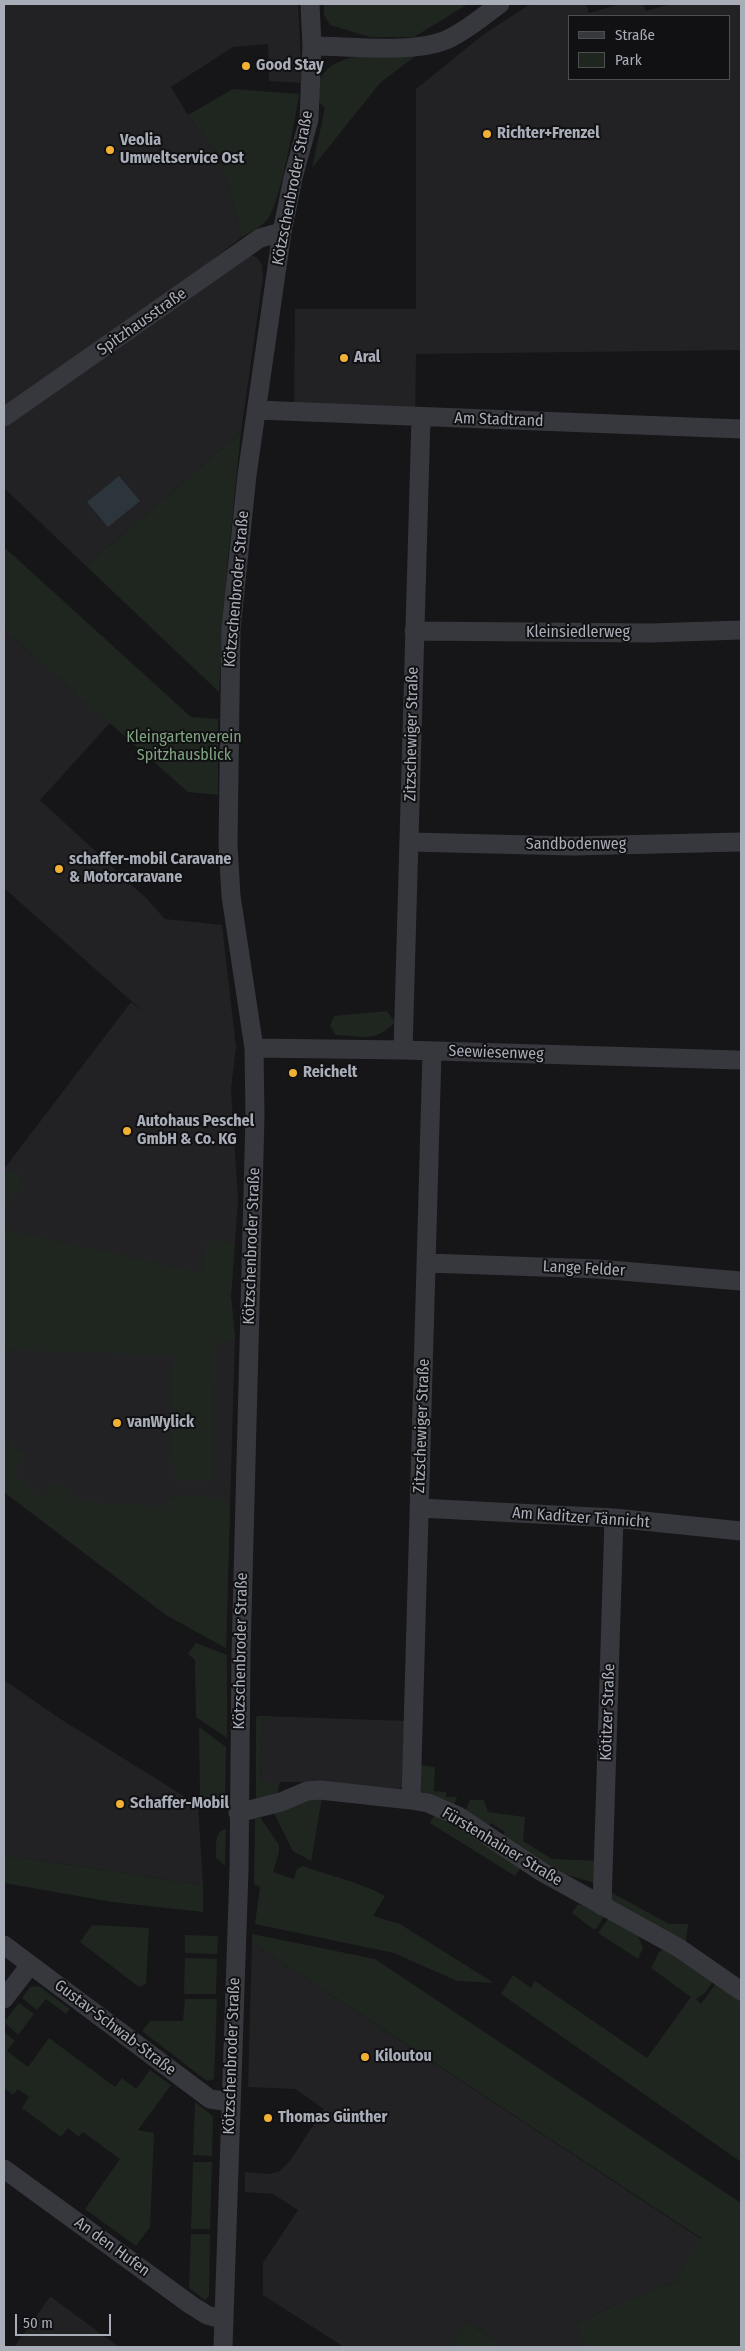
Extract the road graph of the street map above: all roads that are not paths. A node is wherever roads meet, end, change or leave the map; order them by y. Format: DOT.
graph roads {
  1 [pos="310,4"];
  2 [pos="500,4"];
  3 [pos="480,10"];
  4 [pos="312,46"];
  5 [pos="282,232"];
  6 [pos="257,410"];
  7 [pos="4,417"];
  8 [pos="421,417"];
  9 [pos="741,429"];
  10 [pos="741,630"];
  11 [pos="414,632"];
  12 [pos="410,842"];
  13 [pos="741,842"];
  14 [pos="254,1048"];
  15 [pos="403,1050"];
  16 [pos="432,1052"];
  17 [pos="740,1061"];
  18 [pos="426,1263"];
  19 [pos="741,1281"];
  20 [pos="420,1508"];
  21 [pos="614,1518"];
  22 [pos="741,1530"];
  23 [pos="410,1800"];
  24 [pos="238,1813"];
  25 [pos="602,1906"];
  26 [pos="4,1945"];
  27 [pos="30,1965"];
  28 [pos="741,1991"];
  29 [pos="4,1999"];
  30 [pos="231,2102"];
  31 [pos="4,2168"];
  32 [pos="224,2320"];
  33 [pos="223,2347"];
  1 -- 4 [label="street, Kötzschenbroder Straße"];
  2 -- 3 [label="street"];
  3 -- 4 [label="street"];
  4 -- 5 [label="street, Kötzschenbroder Straße"];
  5 -- 6 [label="street, Kötzschenbroder Straße"];
  5 -- 7 [label="street, Spitzhausstraße"];
  6 -- 8 [label="street, Am Stadtrand"];
  6 -- 14 [label="street, Kötzschenbroder Straße"];
  8 -- 9 [label="street, Am Stadtrand"];
  8 -- 11 [label="street, Zitzschewiger Straße"];
  10 -- 11 [label="street, Kleinsiedlerweg"];
  11 -- 12 [label="street, Zitzschewiger Straße"];
  12 -- 13 [label="street, Sandbodenweg"];
  12 -- 15 [label="street, Zitzschewiger Straße"];
  14 -- 15 [label="street, Seewiesenweg"];
  14 -- 24 [label="street, Kötzschenbroder Straße"];
  15 -- 16 [label="street, Seewiesenweg"];
  16 -- 17 [label="street, Seewiesenweg"];
  16 -- 18 [label="street, Zitzschewiger Straße"];
  18 -- 19 [label="street, Lange Felder"];
  18 -- 20 [label="street, Zitzschewiger Straße"];
  20 -- 21 [label="street, Am Kaditzer Tännicht"];
  20 -- 23 [label="street, Zitzschewiger Straße"];
  21 -- 22 [label="street, Am Kaditzer Tännicht"];
  21 -- 25 [label="street, Kötitzer Straße"];
  23 -- 24 [label="street, Fürstenhainer Straße"];
  23 -- 25 [label="street, Fürstenhainer Straße"];
  24 -- 30 [label="street, Kötzschenbroder Straße"];
  25 -- 28 [label="street, Fürstenhainer Straße"];
  26 -- 27 [label="street, Gustav-Schwab-Straße"];
  27 -- 29 [label="street"];
  27 -- 30 [label="street, Gustav-Schwab-Straße"];
  30 -- 32 [label="street, Kötzschenbroder Straße"];
  31 -- 32 [label="street, An den Hufen"];
  32 -- 33 [label="street, Kötzschenbroder Straße"];
}
